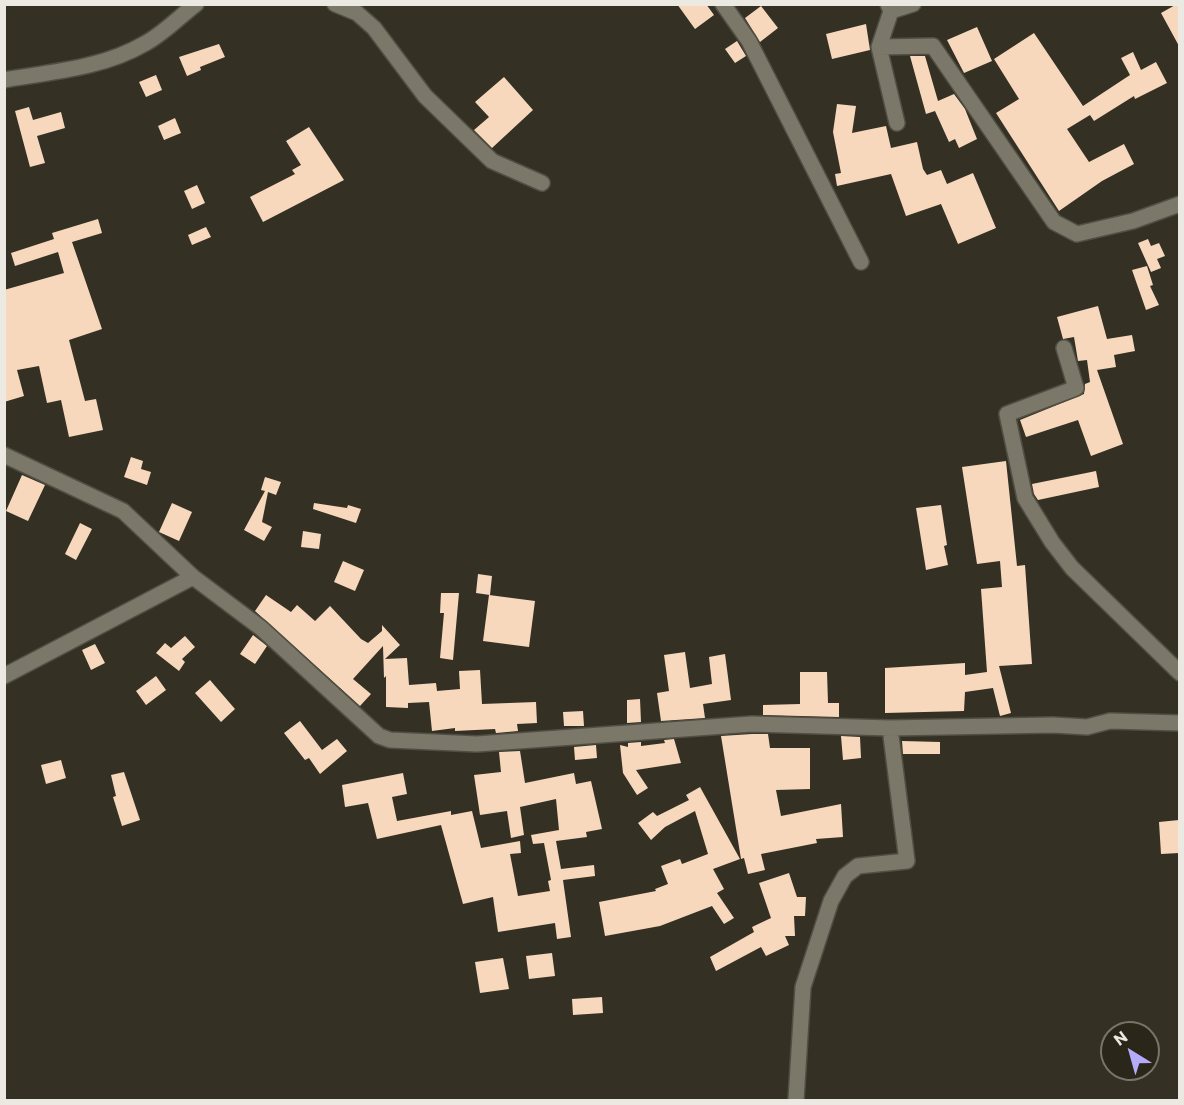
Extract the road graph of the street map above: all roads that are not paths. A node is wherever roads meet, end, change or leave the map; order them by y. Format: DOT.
graph roads {
  1 [pos="196,4"];
  2 [pos="335,4"];
  3 [pos="723,4"];
  4 [pos="913,4"];
  5 [pos="889,8"];
  6 [pos="879,47"];
  7 [pos="4,80"];
  8 [pos="897,123"];
  9 [pos="542,183"];
  10 [pos="1179,204"];
  11 [pos="861,262"];
  12 [pos="1064,348"];
  13 [pos="4,455"];
  14 [pos="193,577"];
  15 [pos="1179,673"];
  16 [pos="4,676"];
  17 [pos="1179,723"];
  18 [pos="890,728"];
  19 [pos="796,1101"];
  1 -- 7 [label="street"];
  2 -- 9 [label="street"];
  3 -- 11 [label="street"];
  4 -- 5 [label="street"];
  5 -- 6 [label="street"];
  6 -- 8 [label="street"];
  6 -- 10 [label="street"];
  12 -- 15 [label="street"];
  13 -- 14 [label="street"];
  14 -- 16 [label="street"];
  14 -- 18 [label="street"];
  17 -- 18 [label="street"];
  18 -- 19 [label="street"];
}
